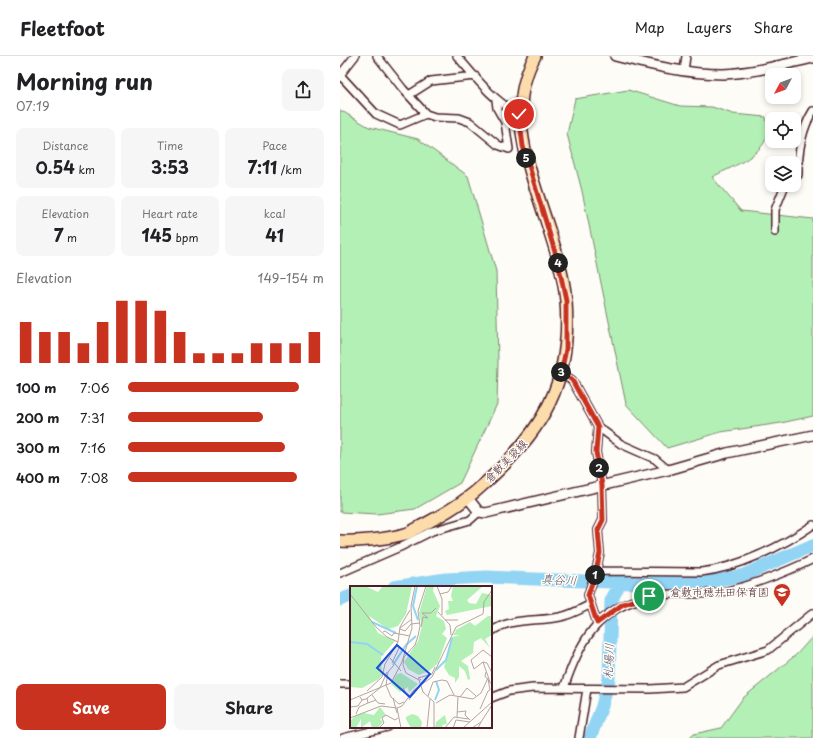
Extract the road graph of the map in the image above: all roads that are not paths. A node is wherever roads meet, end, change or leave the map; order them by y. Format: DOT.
graph roads {
  1 [pos="355,56"];
  2 [pos="377,56"];
  3 [pos="457,56"];
  4 [pos="535,56"];
  5 [pos="615,56"];
  6 [pos="686,56"];
  7 [pos="813,58"];
  8 [pos="684,71"];
  9 [pos="475,76"];
  10 [pos="409,95"];
  11 [pos="496,100"];
  12 [pos="813,111"];
  13 [pos="426,114"];
  14 [pos="519,114"];
  15 [pos="799,156"];
  16 [pos="782,192"];
  17 [pos="775,232"];
  18 [pos="561,373"];
  19 [pos="598,427"];
  20 [pos="813,435"];
  21 [pos="668,470"];
  22 [pos="602,485"];
  23 [pos="468,498"];
  24 [pos="479,512"];
  25 [pos="813,525"];
  26 [pos="340,541"];
  27 [pos="813,559"];
  28 [pos="596,571"];
  29 [pos="340,573"];
  30 [pos="591,604"];
  31 [pos="813,613"];
  32 [pos="597,623"];
  33 [pos="492,631"];
  34 [pos="564,688"];
  35 [pos="587,688"];
  36 [pos="492,698"];
  37 [pos="384,728"];
  38 [pos="343,738"];
  39 [pos="579,738"];
  1 -- 13 [label="street"];
  2 -- 10 [label="street"];
  3 -- 9 [label="street"];
  4 -- 14 [label="main road, 倉敷美袋線"];
  5 -- 8 [label="street"];
  6 -- 8 [label="street"];
  7 -- 8 [label="street"];
  9 -- 10 [label="street"];
  9 -- 11 [label="street"];
  10 -- 13 [label="street"];
  11 -- 13 [label="street"];
  11 -- 14 [label="street"];
  12 -- 15 [label="street"];
  14 -- 18 [label="main road, 倉敷美袋線"];
  16 -- 17 [label="street"];
  18 -- 19 [label="street"];
  18 -- 23 [label="main road, 倉敷美袋線"];
  19 -- 21 [label="street"];
  19 -- 22 [label="street"];
  20 -- 21 [label="street"];
  21 -- 22 [label="street"];
  22 -- 24 [label="street"];
  22 -- 28 [label="street"];
  23 -- 24 [label="street"];
  23 -- 26 [label="main road, 倉敷美袋線"];
  24 -- 29 [label="street"];
  25 -- 28 [label="street"];
  27 -- 32 [label="street"];
  28 -- 30 [label="street"];
  30 -- 32 [label="street"];
  30 -- 33 [label="street"];
  31 -- 35 [label="street"];
  32 -- 34 [label="street"];
  34 -- 35 [label="street"];
  34 -- 36 [label="street"];
  35 -- 39 [label="street"];
  37 -- 38 [label="street"];
}
